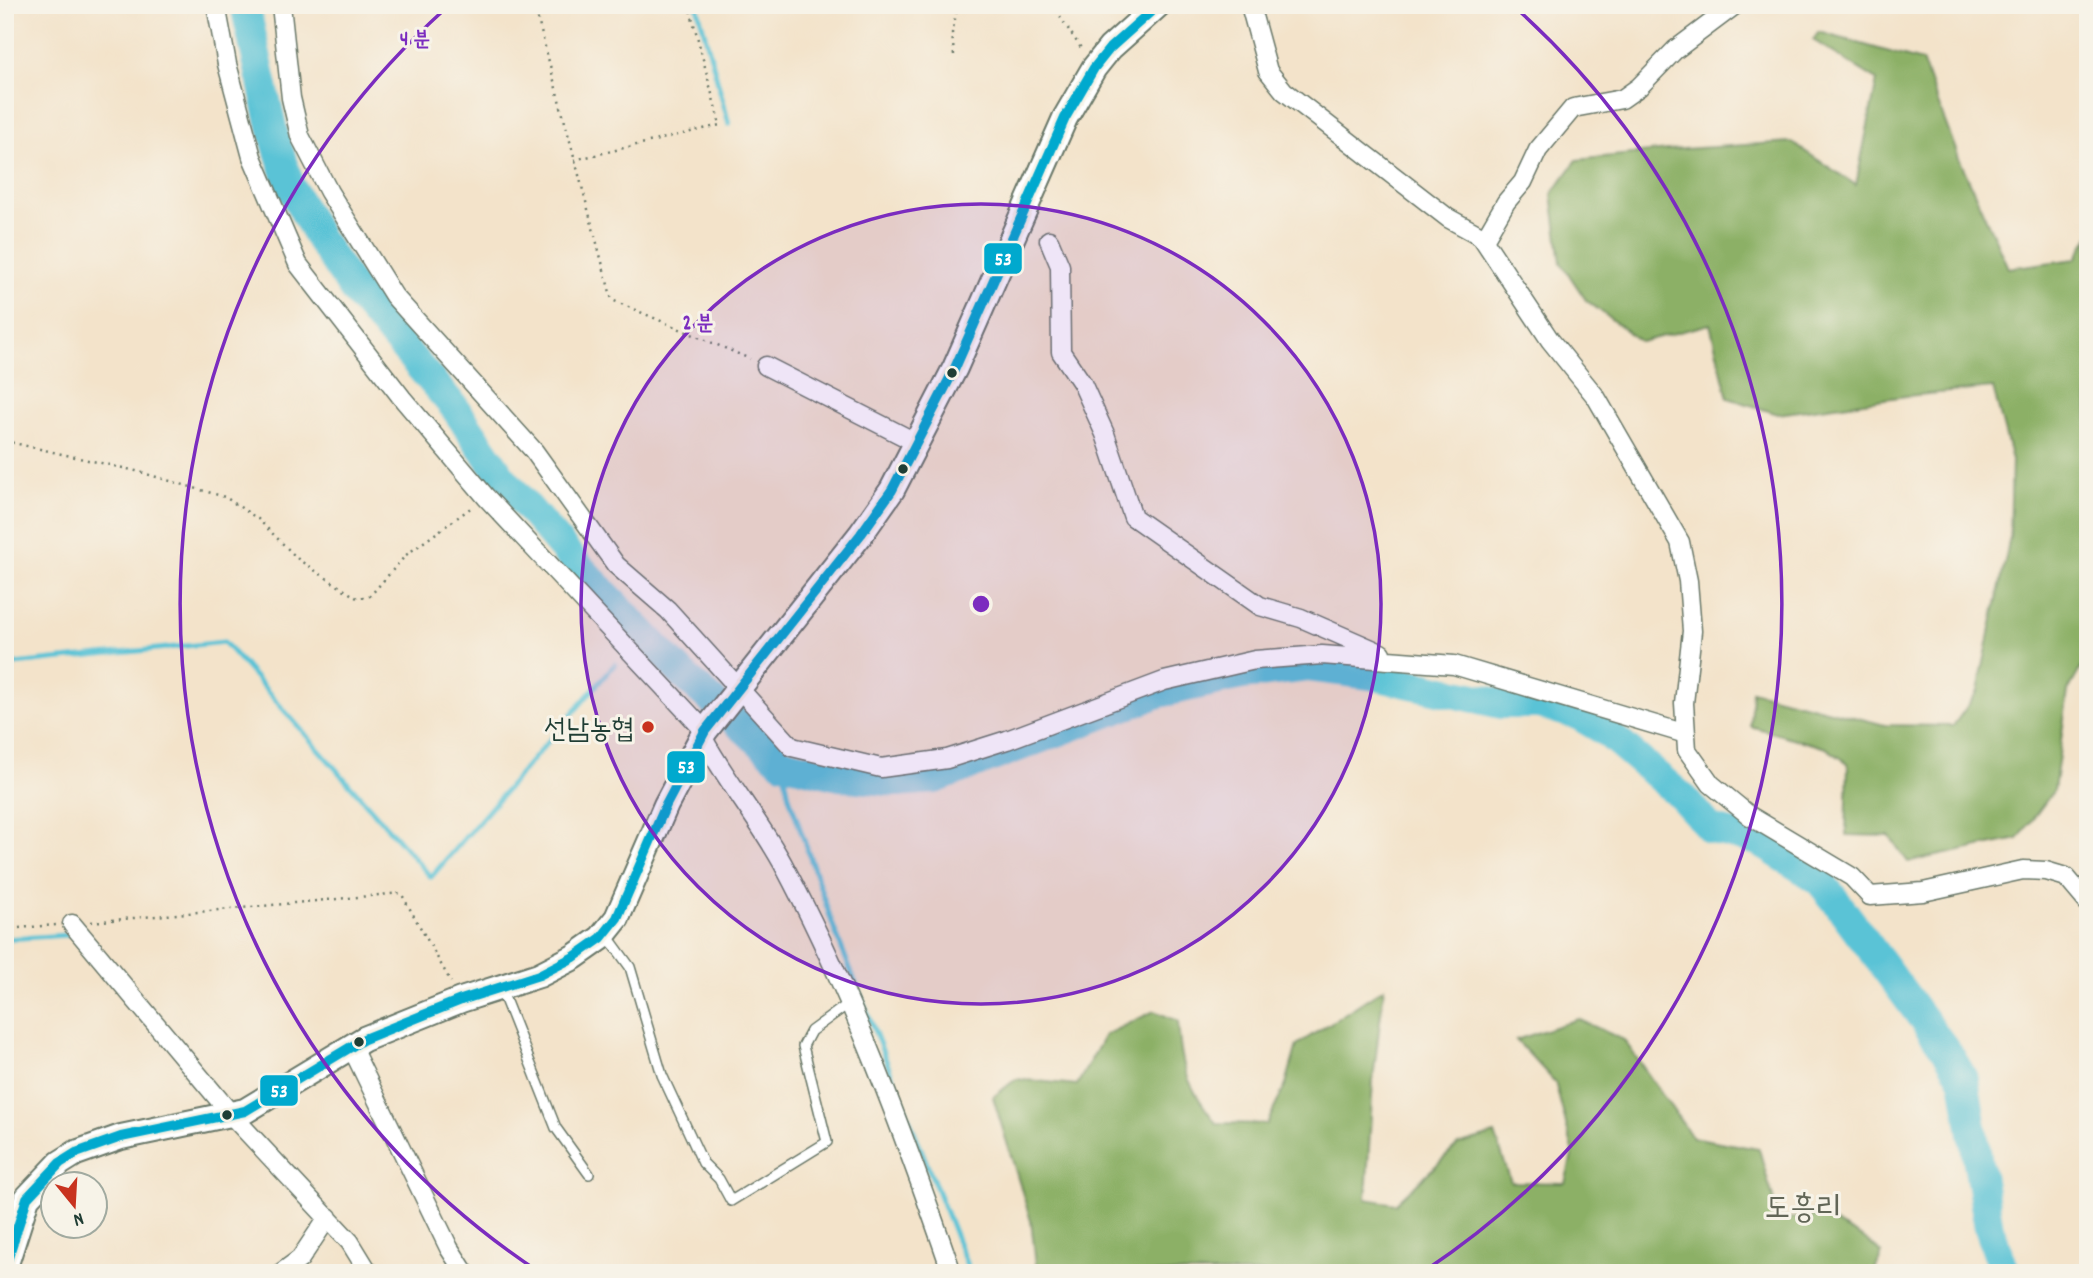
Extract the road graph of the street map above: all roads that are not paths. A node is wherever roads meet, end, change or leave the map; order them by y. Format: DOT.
graph roads {
  1 [pos="216,5"];
  2 [pos="281,5"];
  3 [pos="1158,5"];
  4 [pos="1250,5"];
  5 [pos="1735,5"];
  6 [pos="1049,240"];
  7 [pos="1484,240"];
  8 [pos="766,366"];
  9 [pos="915,442"];
  10 [pos="1391,657"];
  11 [pos="735,691"];
  12 [pos="707,730"];
  13 [pos="1686,734"];
  14 [pos="2088,903"];
  15 [pos="72,924"];
  16 [pos="605,933"];
  17 [pos="500,987"];
  18 [pos="848,1004"];
  19 [pos="351,1046"];
  20 [pos="232,1115"];
  21 [pos="589,1174"];
  22 [pos="328,1217"];
  23 [pos="5,1267"];
  24 [pos="281,1273"];
  25 [pos="369,1273"];
  26 [pos="465,1273"];
  27 [pos="952,1273"];
  1 -- 12 [label="street"];
  2 -- 11 [label="street"];
  3 -- 9 [label="street"];
  4 -- 7 [label="street"];
  5 -- 7 [label="street"];
  6 -- 10 [label="street"];
  7 -- 13 [label="street"];
  8 -- 9 [label="street"];
  9 -- 11 [label="street"];
  10 -- 11 [label="street"];
  10 -- 13 [label="street"];
  11 -- 12 [label="street"];
  12 -- 16 [label="street"];
  12 -- 18 [label="street"];
  13 -- 14 [label="street"];
  15 -- 20 [label="street"];
  16 -- 17 [label="street"];
  16 -- 18 [label="lane"];
  17 -- 19 [label="street"];
  17 -- 21 [label="lane"];
  18 -- 27 [label="street"];
  19 -- 20 [label="street"];
  19 -- 26 [label="street"];
  20 -- 22 [label="street"];
  20 -- 23 [label="street"];
  22 -- 24 [label="street"];
  22 -- 25 [label="street"];
}
